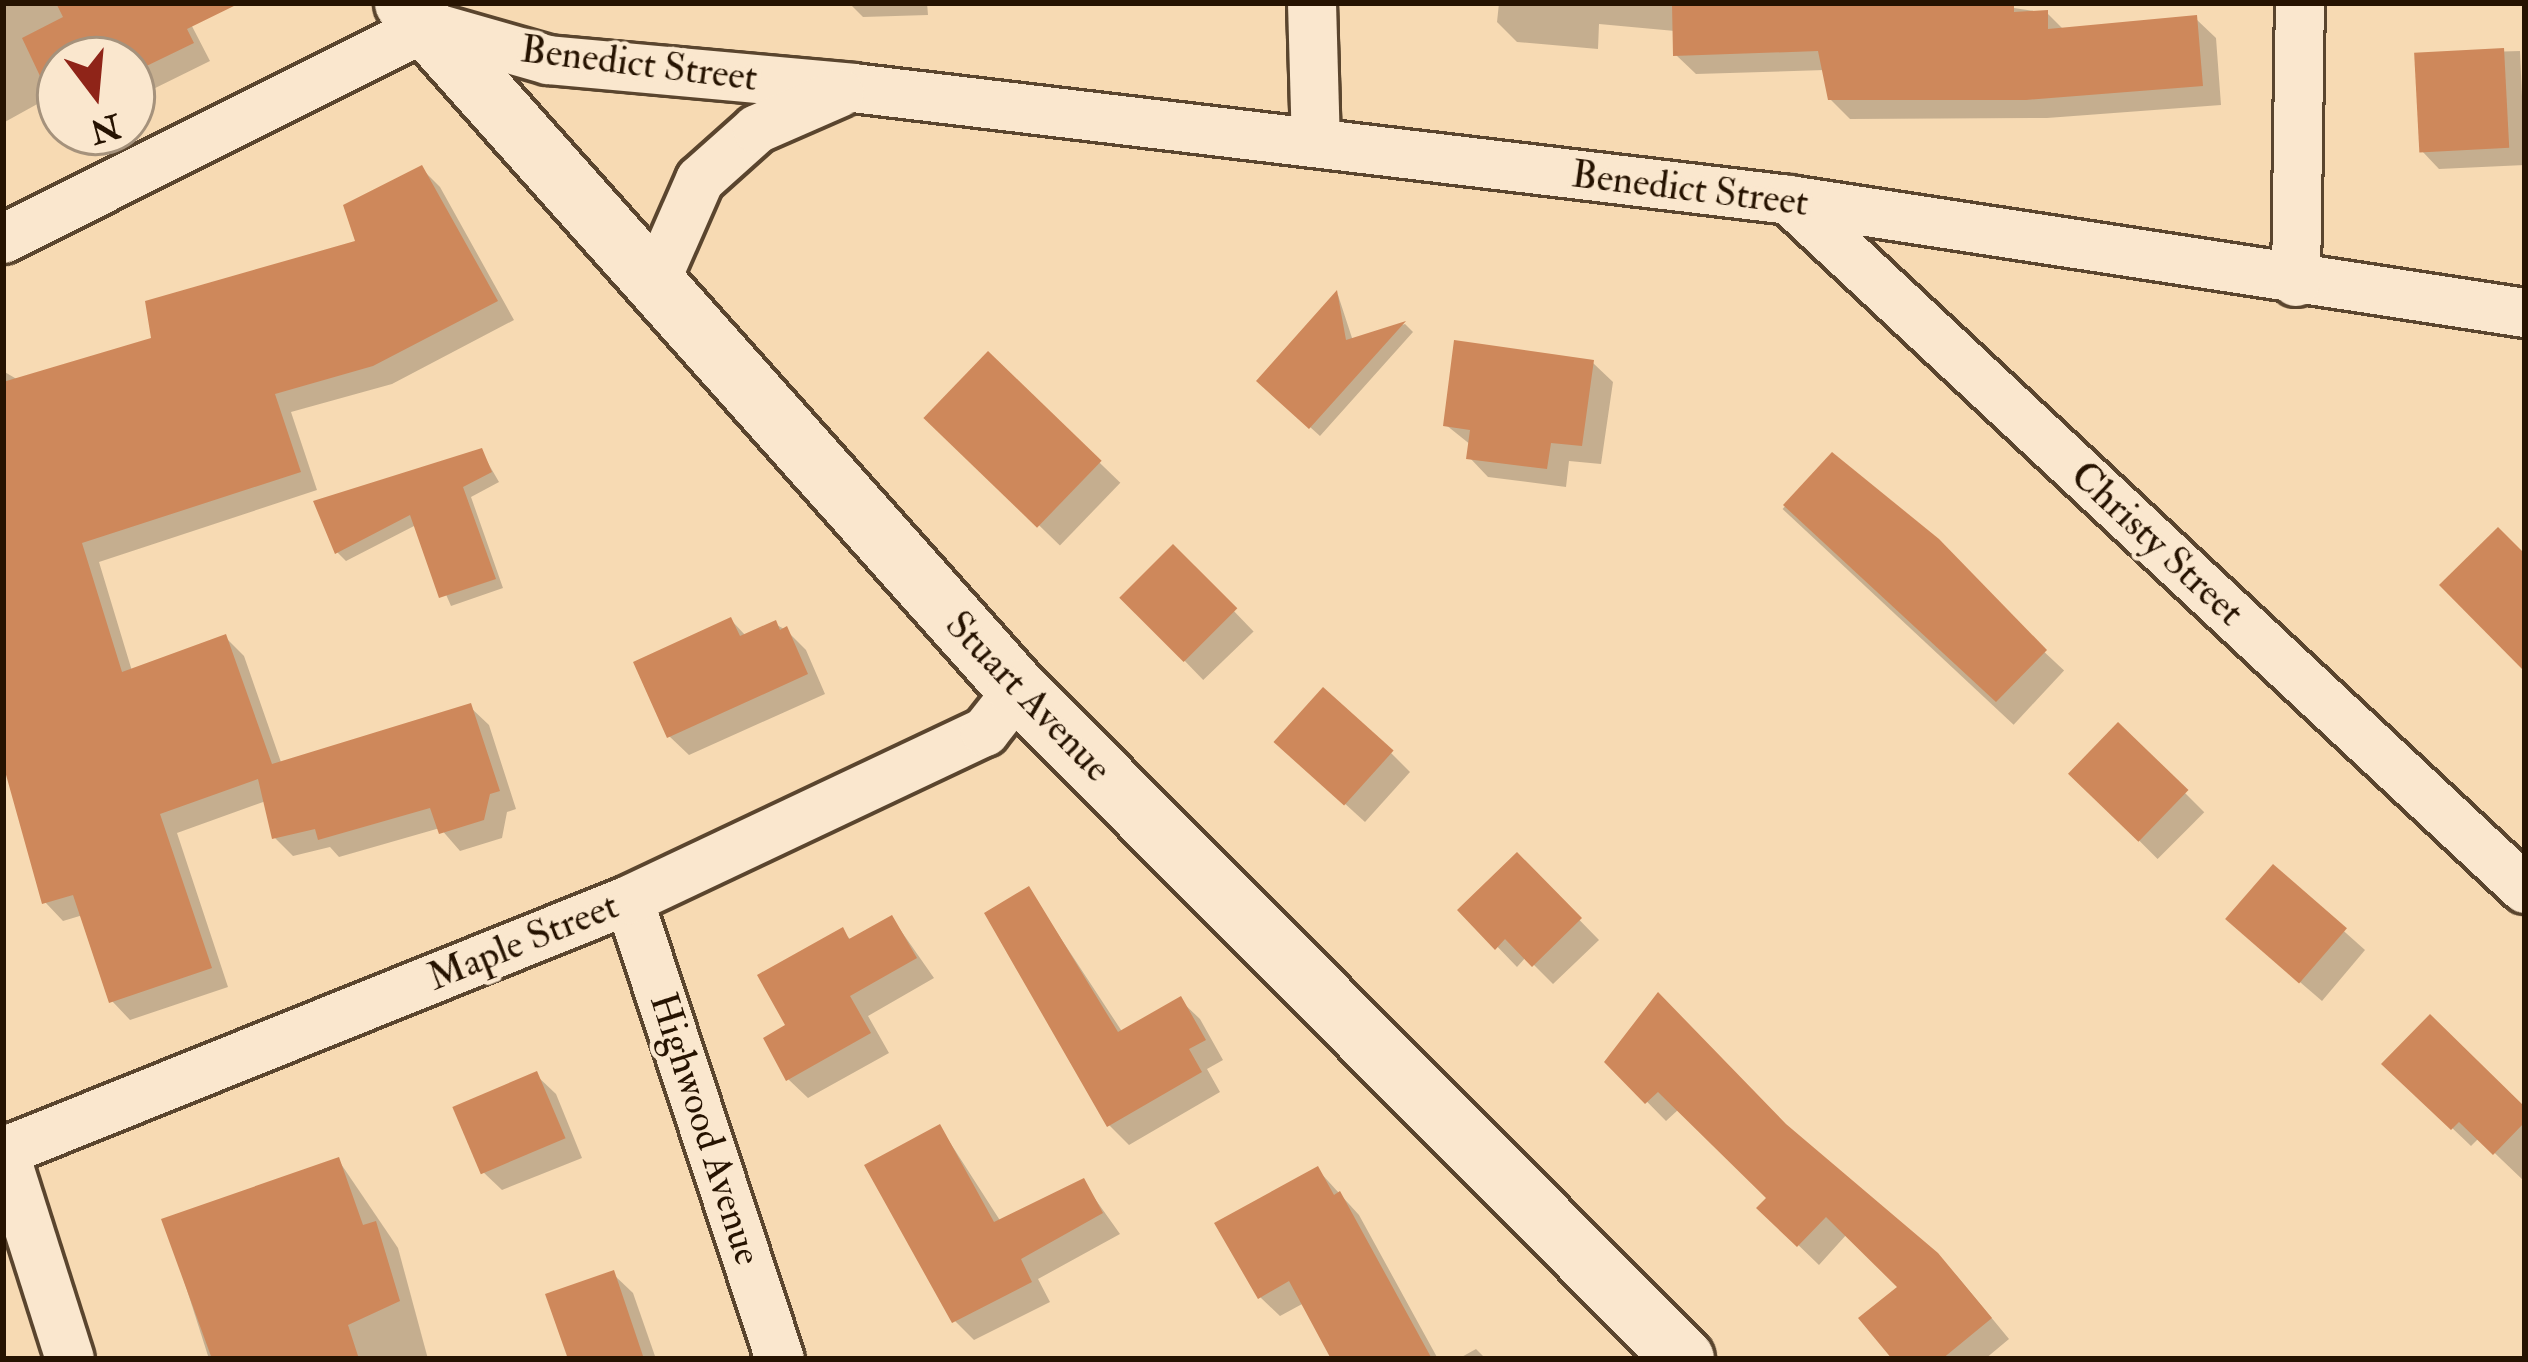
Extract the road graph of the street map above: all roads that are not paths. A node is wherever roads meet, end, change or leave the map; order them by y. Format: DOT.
graph roads {
  1 [pos="1312,3"];
  2 [pos="2300,3"];
  3 [pos="417,15"];
  4 [pos="853,88"];
  5 [pos="1316,143"];
  6 [pos="1789,200"];
  7 [pos="3,239"];
  8 [pos="2296,282"];
  9 [pos="653,286"];
  10 [pos="2525,313"];
  11 [pos="1018,690"];
  12 [pos="2525,889"];
  13 [pos="629,900"];
  14 [pos="3,1150"];
  15 [pos="70,1359"];
  16 [pos="780,1359"];
  17 [pos="1684,1359"];
  1 -- 5 [label="street"];
  2 -- 8 [label="street"];
  3 -- 4 [label="street, Benedict Street"];
  3 -- 7 [label="street"];
  3 -- 9 [label="street, Stuart Avenue"];
  4 -- 5 [label="street, Benedict Street"];
  4 -- 9 [label="street, Benedict Street"];
  5 -- 6 [label="street, Benedict Street"];
  6 -- 8 [label="street, Benedict Street"];
  6 -- 12 [label="street, Christy Street"];
  8 -- 10 [label="street, Benedict Street"];
  9 -- 11 [label="street, Stuart Avenue"];
  11 -- 13 [label="street, Maple Street"];
  11 -- 17 [label="street, Stuart Avenue"];
  13 -- 14 [label="street, Maple Street"];
  13 -- 16 [label="street, Highwood Avenue"];
  14 -- 15 [label="street"];
}
